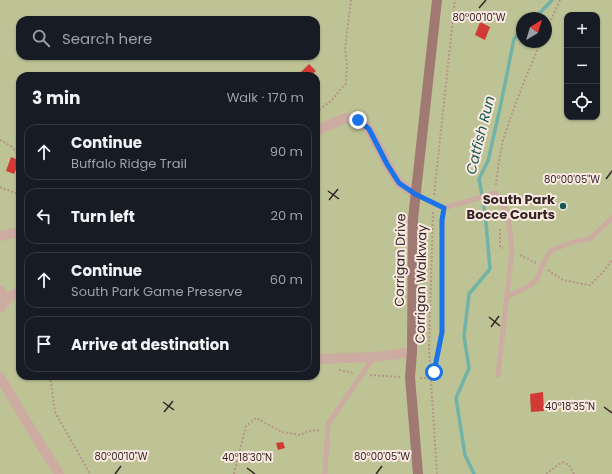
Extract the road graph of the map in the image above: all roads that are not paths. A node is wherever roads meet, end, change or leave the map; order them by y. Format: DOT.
graph roads {
  1 [pos="437,0"];
  2 [pos="320,130"];
  3 [pos="415,194"];
  4 [pos="612,218"];
  5 [pos="16,233"];
  6 [pos="0,236"];
  7 [pos="0,290"];
  8 [pos="16,293"];
  9 [pos="507,298"];
  10 [pos="4,304"];
  11 [pos="412,352"];
  12 [pos="374,356"];
  13 [pos="320,359"];
  14 [pos="498,375"];
  15 [pos="0,377"];
  16 [pos="59,474"];
  17 [pos="325,474"];
  18 [pos="418,474"];
  1 -- 3 [label="street, Corrigan Drive"];
  2 -- 3 [label="street"];
  3 -- 9 [label="lane"];
  3 -- 11 [label="street, Corrigan Drive"];
  4 -- 9 [label="lane"];
  5 -- 6 [label="street"];
  7 -- 10 [label="street"];
  8 -- 10 [label="street"];
  9 -- 14 [label="lane"];
  11 -- 12 [label="street"];
  11 -- 18 [label="street, Corrigan Drive"];
  12 -- 13 [label="street"];
  12 -- 17 [label="lane"];
  15 -- 16 [label="street"];
}
